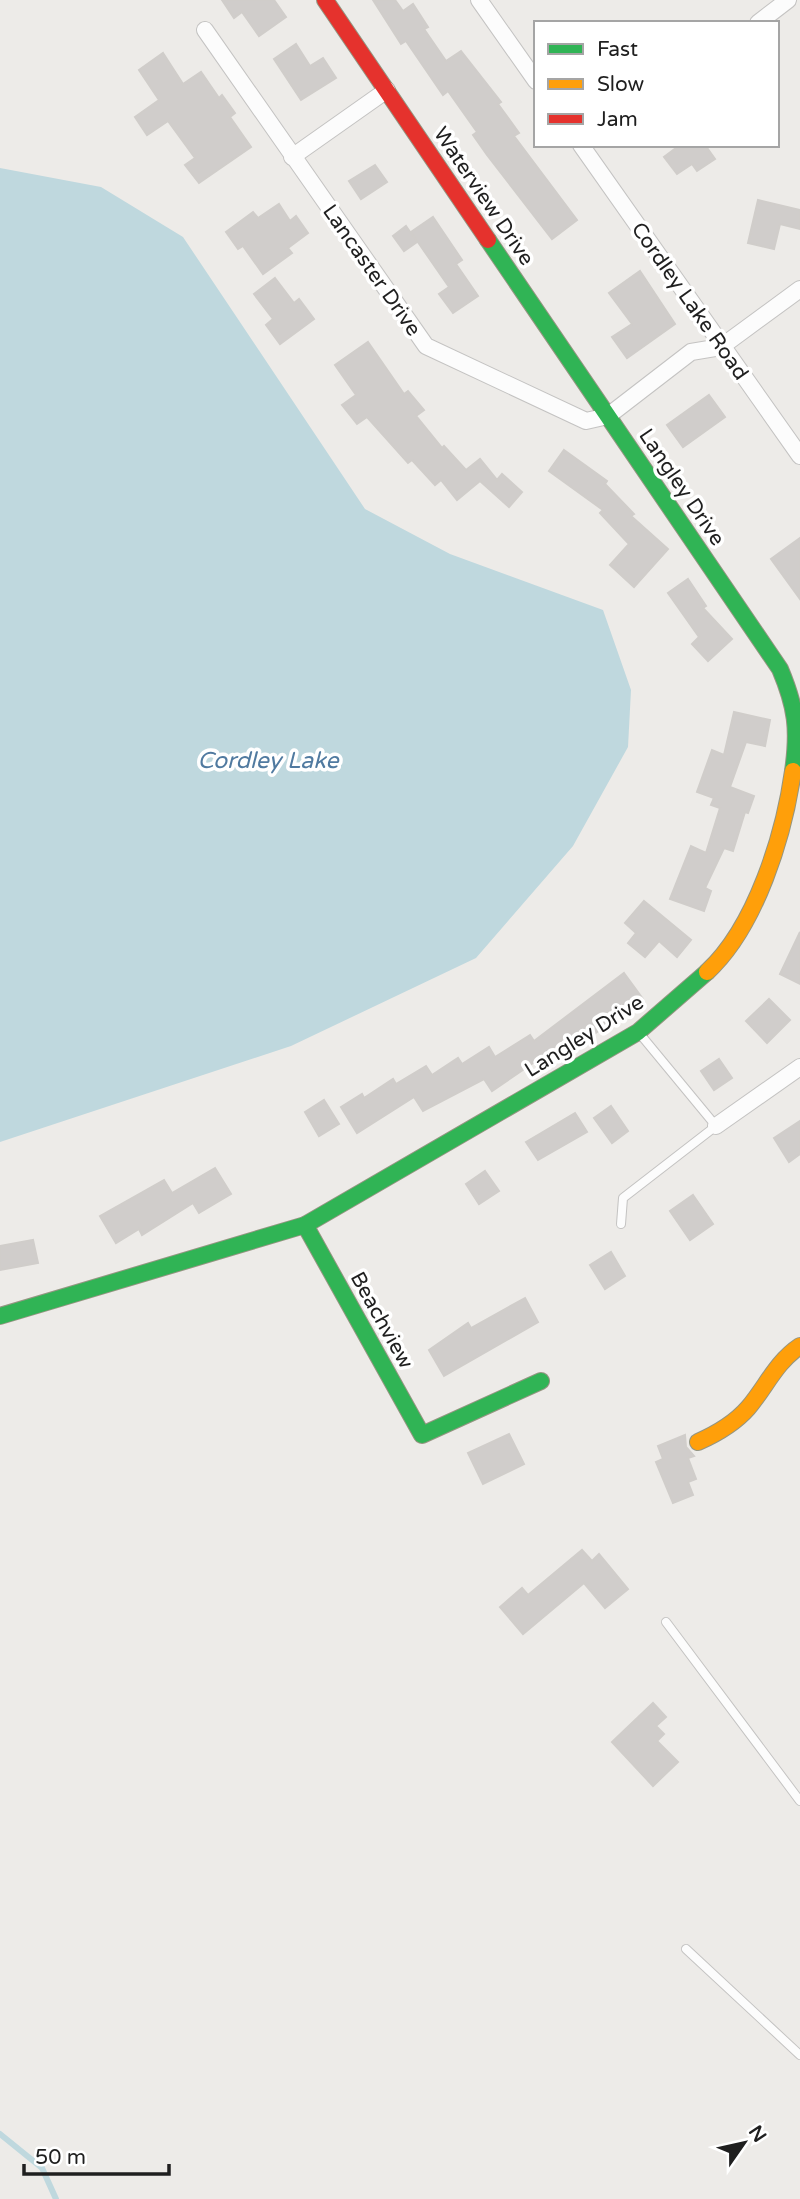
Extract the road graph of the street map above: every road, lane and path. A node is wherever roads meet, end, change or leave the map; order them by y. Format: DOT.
graph roads {
  1 [pos="325,0"];
  2 [pos="479,0"];
  3 [pos="788,0"];
  4 [pos="761,21"];
  5 [pos="205,30"];
  6 [pos="534,78"];
  7 [pos="387,90"];
  8 [pos="586,147"];
  9 [pos="292,157"];
  10 [pos="800,289"];
  11 [pos="721,346"];
  12 [pos="608,416"];
  13 [pos="800,456"];
  14 [pos="638,1032"];
  15 [pos="800,1067"];
  16 [pos="716,1126"];
  17 [pos="621,1224"];
  18 [pos="305,1225"];
  19 [pos="0,1316"];
  20 [pos="800,1346"];
  21 [pos="541,1381"];
  22 [pos="698,1443"];
  23 [pos="666,1622"];
  24 [pos="800,1801"];
  25 [pos="686,1949"];
  26 [pos="800,2055"];
  1 -- 7 [label="street, Waterview Drive"];
  2 -- 6 [label="street"];
  3 -- 4 [label="street"];
  5 -- 9 [label="street, Lancaster Drive"];
  7 -- 9 [label="street"];
  7 -- 12 [label="street, Waterview Drive"];
  8 -- 11 [label="street, Cordley Lake Road"];
  9 -- 12 [label="street, Lancaster Drive"];
  10 -- 11 [label="street"];
  11 -- 12 [label="street"];
  11 -- 13 [label="street, Cordley Lake Road"];
  12 -- 14 [label="street, Langley Drive"];
  14 -- 16 [label="lane"];
  14 -- 18 [label="street, Langley Drive"];
  15 -- 16 [label="street"];
  16 -- 17 [label="lane"];
  18 -- 19 [label="street, Langley Drive"];
  18 -- 21 [label="street, Beachview"];
  20 -- 22 [label="street"];
  23 -- 24 [label="lane"];
  25 -- 26 [label="lane"];
}
